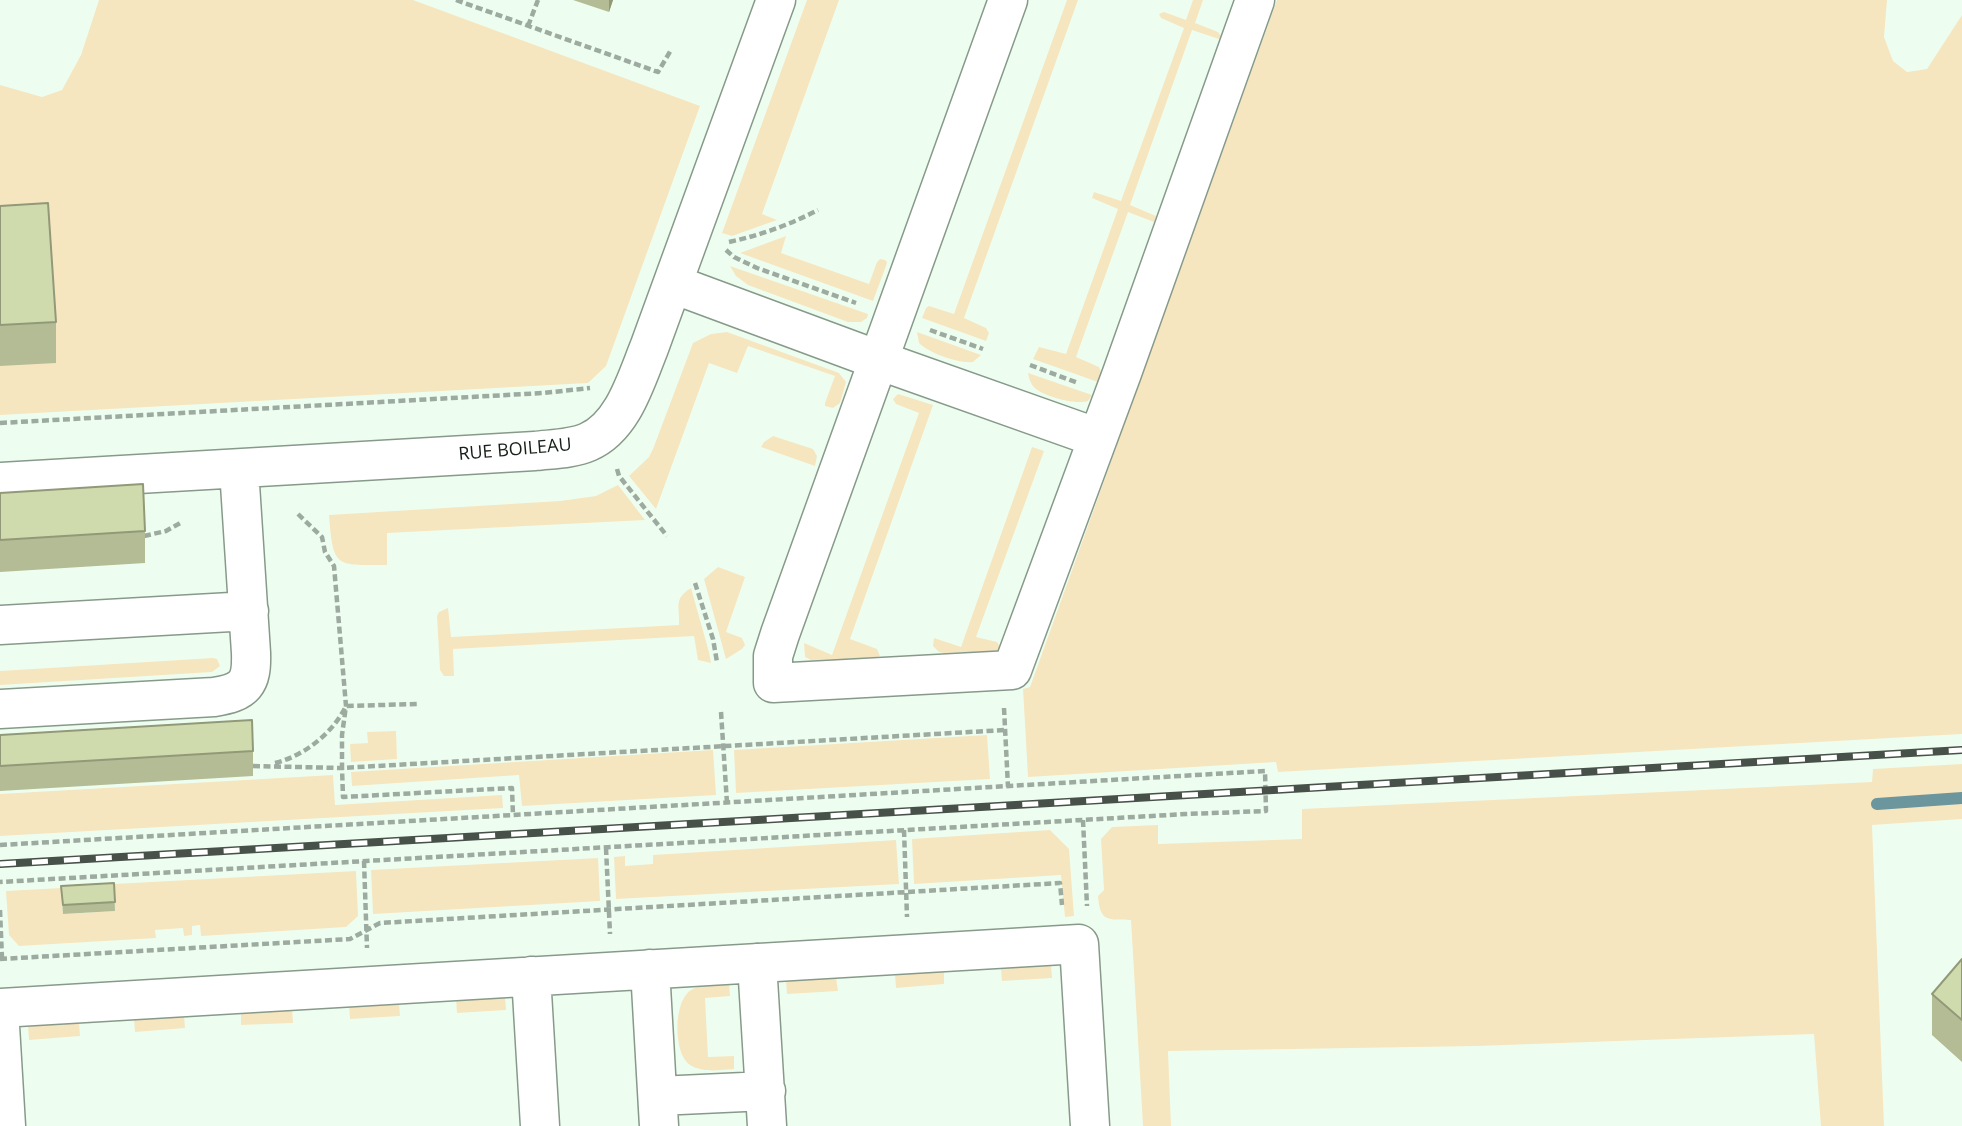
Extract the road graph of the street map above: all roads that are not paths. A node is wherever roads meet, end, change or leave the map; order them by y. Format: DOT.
graph roads {
  1 [pos="776,0"];
  2 [pos="1009,0"];
  3 [pos="1255,0"];
  4 [pos="673,284"];
  5 [pos="878,360"];
  6 [pos="1098,438"];
  7 [pos="239,469"];
  8 [pos="0,482"];
  9 [pos="249,611"];
  10 [pos="0,625"];
  11 [pos="0,709"];
  12 [pos="757,963"];
  13 [pos="650,969"];
  14 [pos="531,976"];
  15 [pos="0,1008"];
  16 [pos="0,1026"];
  17 [pos="767,1108"];
  18 [pos="658,1111"];
  19 [pos="6,1126"];
  20 [pos="540,1126"];
  21 [pos="1090,1126"];
  1 -- 4 [label="street, RUE BOILEAU"];
  2 -- 5 [label="street"];
  3 -- 6 [label="street"];
  4 -- 5 [label="street"];
  4 -- 7 [label="street, RUE BOILEAU"];
  5 -- 6 [label="street"];
  5 -- 6 [label="street"];
  7 -- 8 [label="street, RUE BOILEAU"];
  7 -- 9 [label="street"];
  9 -- 10 [label="street"];
  9 -- 11 [label="street"];
  12 -- 13 [label="street"];
  12 -- 17 [label="street"];
  12 -- 21 [label="street"];
  13 -- 14 [label="street"];
  13 -- 18 [label="street"];
  14 -- 15 [label="street"];
  14 -- 20 [label="street"];
  16 -- 19 [label="street"];
  17 -- 18 [label="street"];
}
